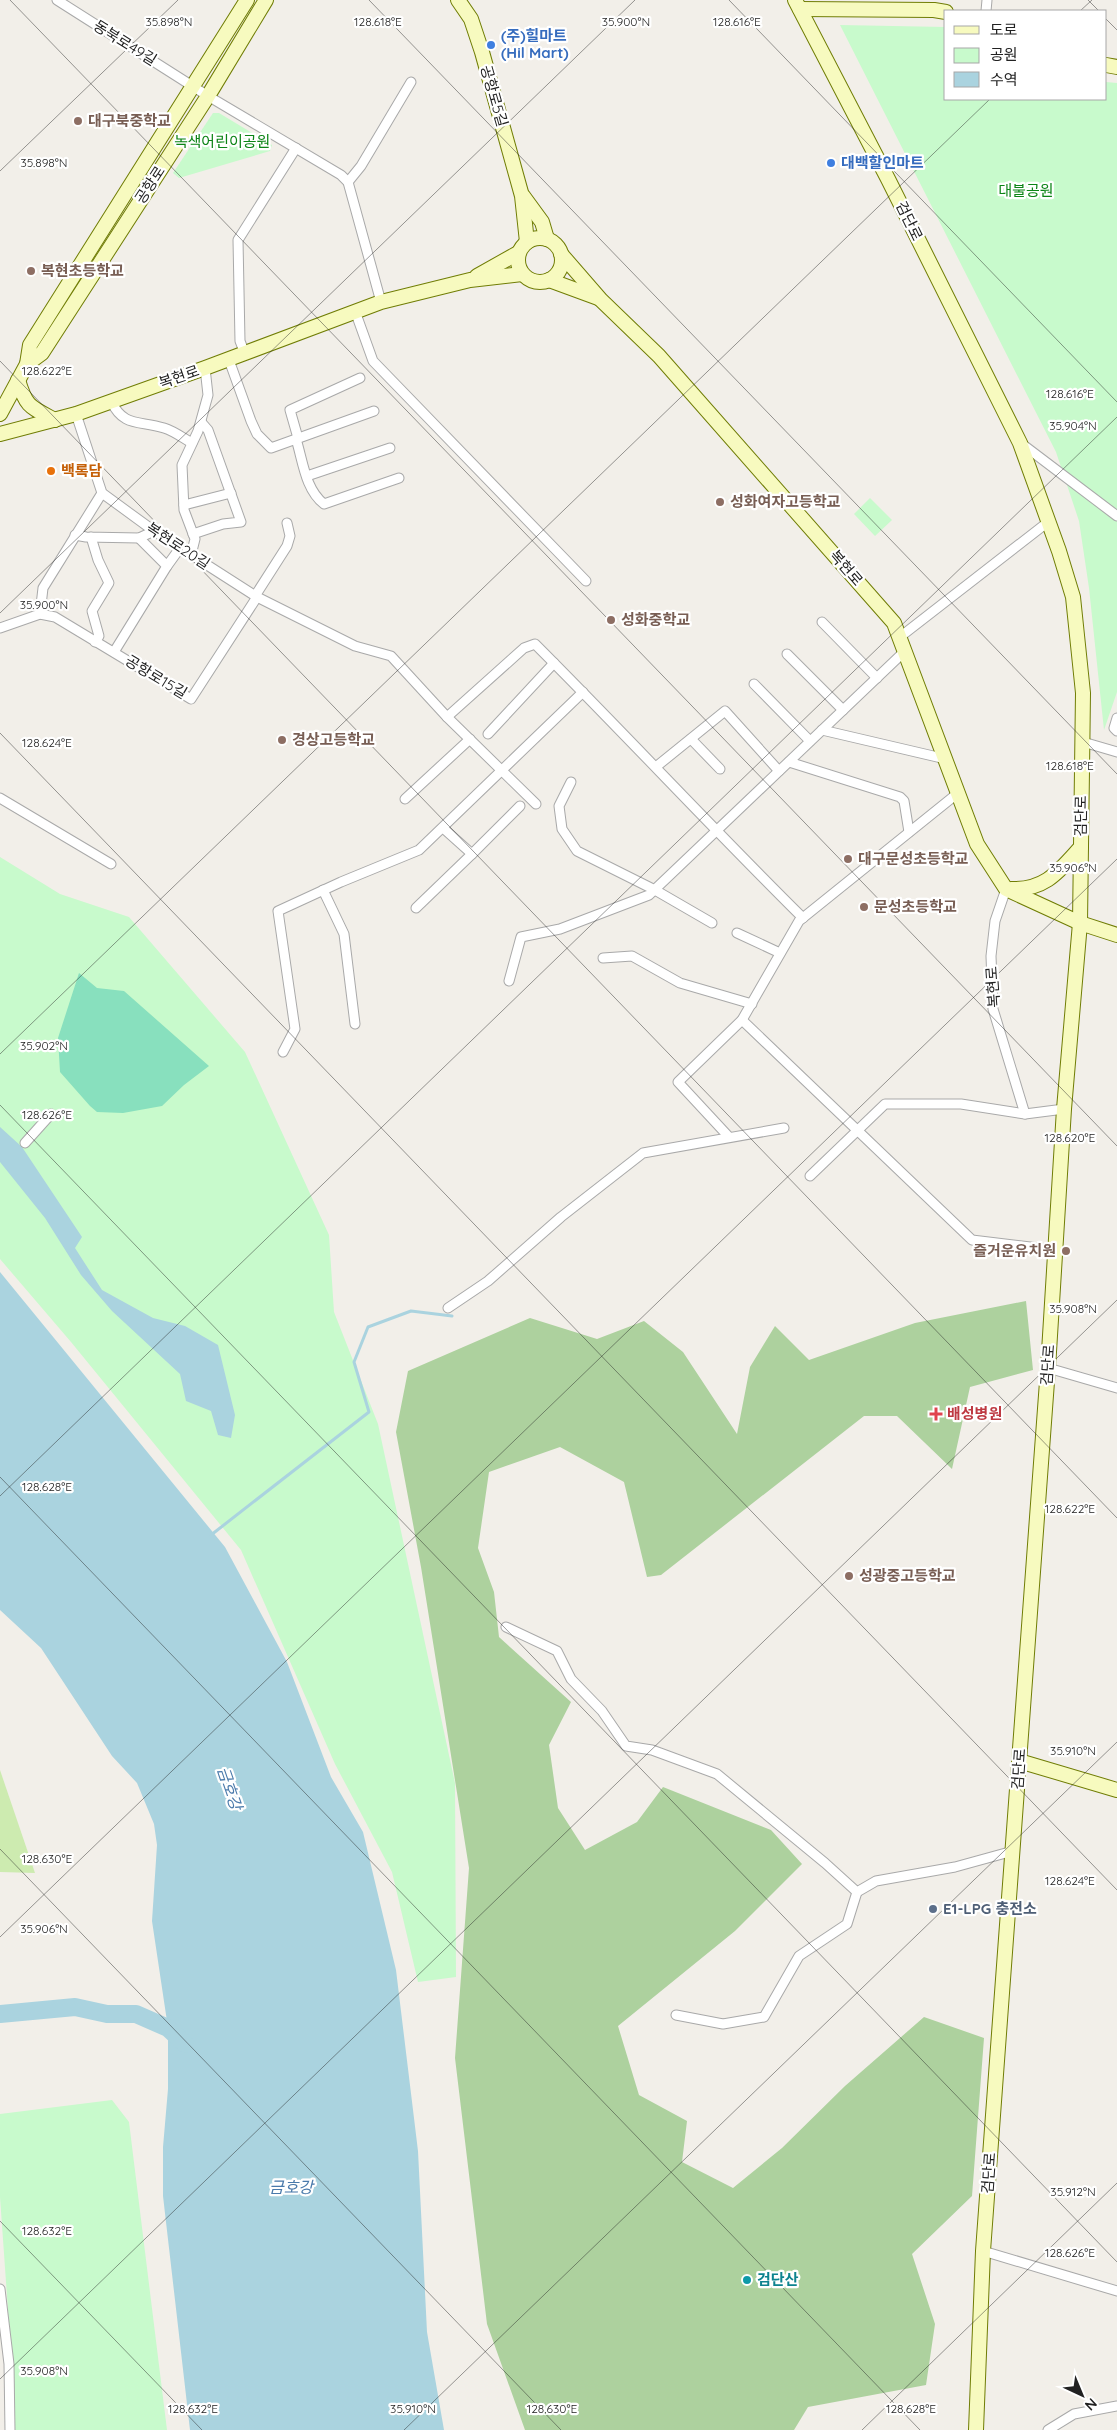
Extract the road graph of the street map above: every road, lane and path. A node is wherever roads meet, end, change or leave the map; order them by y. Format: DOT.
graph roads {
  1 [pos="57,0"];
  2 [pos="247,0"];
  3 [pos="266,0"];
  4 [pos="458,0"];
  5 [pos="835,4"];
  6 [pos="798,5"];
  7 [pos="944,12"];
  8 [pos="411,82"];
  9 [pos="194,85"];
  10 [pos="208,96"];
  11 [pos="296,148"];
  12 [pos="348,182"];
  13 [pos="522,196"];
  14 [pos="547,239"];
  15 [pos="522,248"];
  16 [pos="561,254"];
  17 [pos="522,274"];
  18 [pos="470,280"];
  19 [pos="549,280"];
  20 [pos="601,300"];
  21 [pos="380,302"];
  22 [pos="355,311"];
  23 [pos="245,354"];
  24 [pos="229,360"];
  25 [pos="27,364"];
  26 [pos="205,368"];
  27 [pos="360,378"];
  28 [pos="18,380"];
  29 [pos="111,400"];
  30 [pos="374,411"];
  31 [pos="0,414"];
  32 [pos="76,414"];
  33 [pos="54,420"];
  34 [pos="201,422"];
  35 [pos="0,434"];
  36 [pos="297,438"];
  37 [pos="192,443"];
  38 [pos="1020,443"];
  39 [pos="390,448"];
  40 [pos="307,476"];
  41 [pos="399,478"];
  42 [pos="102,493"];
  43 [pos="231,493"];
  44 [pos="184,505"];
  45 [pos="1117,516"];
  46 [pos="1048,522"];
  47 [pos="287,523"];
  48 [pos="154,531"];
  49 [pos="193,534"];
  50 [pos="74,537"];
  51 [pos="91,538"];
  52 [pos="139,538"];
  53 [pos="180,548"];
  54 [pos="191,555"];
  55 [pos="167,566"];
  56 [pos="586,581"];
  57 [pos="256,597"];
  58 [pos="40,614"];
  59 [pos="822,622"];
  60 [pos="0,628"];
  61 [pos="900,636"];
  62 [pos="95,642"];
  63 [pos="905,651"];
  64 [pos="114,652"];
  65 [pos="787,654"];
  66 [pos="554,663"];
  67 [pos="877,678"];
  68 [pos="754,684"];
  69 [pos="583,692"];
  70 [pos="843,710"];
  71 [pos="447,716"];
  72 [pos="1117,718"];
  73 [pos="822,730"];
  74 [pos="1117,731"];
  75 [pos="488,734"];
  76 [pos="470,739"];
  77 [pos="691,739"];
  78 [pos="810,741"];
  79 [pos="1082,742"];
  80 [pos="1117,752"];
  81 [pos="946,758"];
  82 [pos="789,762"];
  83 [pos="656,766"];
  84 [pos="720,769"];
  85 [pos="502,771"];
  86 [pos="779,771"];
  87 [pos="571,782"];
  88 [pos="958,793"];
  89 [pos="0,798"];
  90 [pos="406,799"];
  91 [pos="536,804"];
  92 [pos="520,806"];
  93 [pos="443,828"];
  94 [pos="716,831"];
  95 [pos="909,832"];
  96 [pos="1081,847"];
  97 [pos="472,854"];
  98 [pos="111,864"];
  99 [pos="1006,889"];
  100 [pos="323,890"];
  101 [pos="655,890"];
  102 [pos="416,908"];
  103 [pos="803,918"];
  104 [pos="712,923"];
  105 [pos="1080,924"];
  106 [pos="737,933"];
  107 [pos="1117,935"];
  108 [pos="780,953"];
  109 [pos="603,958"];
  110 [pos="510,982"];
  111 [pos="752,1004"];
  112 [pos="742,1020"];
  113 [pos="355,1024"];
  114 [pos="283,1052"];
  115 [pos="1064,1109"];
  116 [pos="51,1114"];
  117 [pos="1025,1114"];
  118 [pos="784,1128"];
  119 [pos="857,1130"];
  120 [pos="729,1137"];
  121 [pos="25,1143"];
  122 [pos="810,1176"];
  123 [pos="1056,1250"];
  124 [pos="448,1308"];
  125 [pos="1048,1368"];
  126 [pos="1117,1388"];
  127 [pos="506,1627"];
  128 [pos="1019,1761"];
  129 [pos="1117,1790"];
  130 [pos="1013,1851"];
  131 [pos="856,1892"];
  132 [pos="676,2015"];
  133 [pos="983,2251"];
  134 [pos="0,2289"];
  135 [pos="1117,2291"];
  136 [pos="1117,2406"];
  137 [pos="10,2430"];
  138 [pos="976,2430"];
  139 [pos="1048,2430"];
  1 -- 9 [label="street, 동북로49길"];
  2 -- 9 [label="main road, 공항로"];
  3 -- 10 [label="main road, 공항로"];
  4 -- 13 [label="main road, 공항로5길"];
  5 -- 6 [label="main road"];
  5 -- 7 [label="main road"];
  6 -- 38 [label="main road, 검단로"];
  8 -- 12 [label="street"];
  9 -- 10 [label="street, 동북로49길"];
  9 -- 25 [label="main road, 공항로"];
  10 -- 11 [label="street, 동북로49길"];
  10 -- 25 [label="main road, 공항로"];
  11 -- 12 [label="street, 동북로49길"];
  11 -- 23 [label="street"];
  12 -- 21 [label="street"];
  13 -- 14 [label="main road"];
  13 -- 15 [label="main road"];
  14 -- 15 [label="main road"];
  14 -- 16 [label="main road"];
  15 -- 17 [label="main road"];
  15 -- 18 [label="main road"];
  16 -- 19 [label="main road"];
  16 -- 20 [label="main road, 복현로"];
  17 -- 18 [label="main road"];
  17 -- 19 [label="main road"];
  18 -- 21 [label="main road, 복현로"];
  19 -- 20 [label="main road"];
  20 -- 61 [label="main road, 복현로"];
  21 -- 22 [label="main road, 복현로"];
  22 -- 23 [label="main road, 복현로"];
  22 -- 56 [label="street"];
  23 -- 24 [label="main road, 복현로"];
  24 -- 26 [label="main road, 복현로"];
  24 -- 36 [label="street"];
  25 -- 28 [label="main road, 공항로"];
  26 -- 29 [label="main road, 복현로"];
  26 -- 34 [label="street"];
  27 -- 36 [label="street"];
  28 -- 31 [label="main road, 공항로"];
  28 -- 33 [label="main road"];
  29 -- 32 [label="main road, 복현로"];
  29 -- 37 [label="street"];
  30 -- 36 [label="street"];
  32 -- 33 [label="main road, 복현로"];
  32 -- 42 [label="street"];
  33 -- 35 [label="main road, 복현로"];
  34 -- 37 [label="street"];
  34 -- 43 [label="street"];
  36 -- 40 [label="street"];
  37 -- 44 [label="street"];
  38 -- 45 [label="street, 검단로"];
  38 -- 46 [label="main road, 검단로"];
  39 -- 40 [label="street"];
  40 -- 41 [label="street"];
  42 -- 48 [label="street, 복현로20길"];
  42 -- 50 [label="street"];
  43 -- 44 [label="street"];
  43 -- 49 [label="street"];
  44 -- 49 [label="street"];
  46 -- 61 [label="street"];
  46 -- 79 [label="main road, 검단로"];
  47 -- 57 [label="street"];
  48 -- 52 [label="street"];
  48 -- 53 [label="street, 복현로20길"];
  49 -- 54 [label="street"];
  50 -- 51 [label="street"];
  50 -- 58 [label="street"];
  51 -- 52 [label="street"];
  51 -- 62 [label="street"];
  52 -- 55 [label="street"];
  53 -- 54 [label="street, 복현로20길"];
  53 -- 55 [label="street"];
  54 -- 57 [label="street, 복현로20길"];
  55 -- 64 [label="street"];
  57 -- 64 [label="street, 공항로15길"];
  57 -- 71 [label="street, 복현로20길"];
  58 -- 60 [label="street"];
  58 -- 62 [label="street, 공항로15길"];
  59 -- 67 [label="street"];
  61 -- 63 [label="main road, 복현로"];
  62 -- 64 [label="street, 공항로15길"];
  63 -- 67 [label="street"];
  63 -- 81 [label="main road, 복현로"];
  65 -- 70 [label="street"];
  66 -- 69 [label="street"];
  66 -- 71 [label="street"];
  66 -- 75 [label="street"];
  67 -- 70 [label="street"];
  68 -- 78 [label="street"];
  69 -- 83 [label="street"];
  69 -- 85 [label="street"];
  70 -- 73 [label="street"];
  71 -- 76 [label="street, 복현로20길"];
  72 -- 74 [label="street"];
  73 -- 78 [label="street"];
  73 -- 81 [label="street"];
  76 -- 85 [label="street, 복현로20길"];
  76 -- 90 [label="street"];
  77 -- 83 [label="street"];
  77 -- 84 [label="street"];
  77 -- 86 [label="street"];
  78 -- 82 [label="street"];
  79 -- 80 [label="street"];
  79 -- 96 [label="main road, 검단로"];
  81 -- 88 [label="main road, 복현로"];
  82 -- 86 [label="street"];
  82 -- 95 [label="street"];
  83 -- 94 [label="street"];
  85 -- 91 [label="street, 복현로20길"];
  85 -- 93 [label="street"];
  86 -- 94 [label="street"];
  87 -- 101 [label="street"];
  88 -- 95 [label="street"];
  88 -- 99 [label="main road, 복현로"];
  89 -- 98 [label="street"];
  92 -- 97 [label="street"];
  93 -- 97 [label="street"];
  93 -- 100 [label="street"];
  94 -- 101 [label="street"];
  94 -- 103 [label="street"];
  95 -- 103 [label="street"];
  96 -- 99 [label="main road"];
  96 -- 105 [label="main road, 검단로"];
  97 -- 102 [label="street"];
  99 -- 105 [label="main road"];
  99 -- 117 [label="street, 복현로"];
  100 -- 113 [label="street"];
  100 -- 114 [label="street"];
  101 -- 104 [label="street"];
  101 -- 110 [label="street"];
  103 -- 108 [label="street"];
  105 -- 107 [label="main road"];
  105 -- 115 [label="main road, 검단로"];
  106 -- 108 [label="street"];
  108 -- 111 [label="street"];
  109 -- 111 [label="street"];
  111 -- 112 [label="street"];
  112 -- 119 [label="street"];
  112 -- 120 [label="street"];
  115 -- 117 [label="street"];
  115 -- 123 [label="main road, 검단로"];
  116 -- 121 [label="street"];
  117 -- 119 [label="street"];
  118 -- 120 [label="street"];
  119 -- 122 [label="street"];
  119 -- 123 [label="street"];
  120 -- 124 [label="street"];
  123 -- 125 [label="main road, 검단로"];
  125 -- 126 [label="street"];
  125 -- 128 [label="main road, 검단로"];
  127 -- 131 [label="street"];
  128 -- 129 [label="main road"];
  128 -- 130 [label="main road, 검단로"];
  130 -- 131 [label="street"];
  130 -- 133 [label="main road, 검단로"];
  131 -- 132 [label="street"];
  133 -- 135 [label="street"];
  133 -- 138 [label="main road, 검단로"];
  134 -- 137 [label="street"];
  136 -- 139 [label="street"];
}
